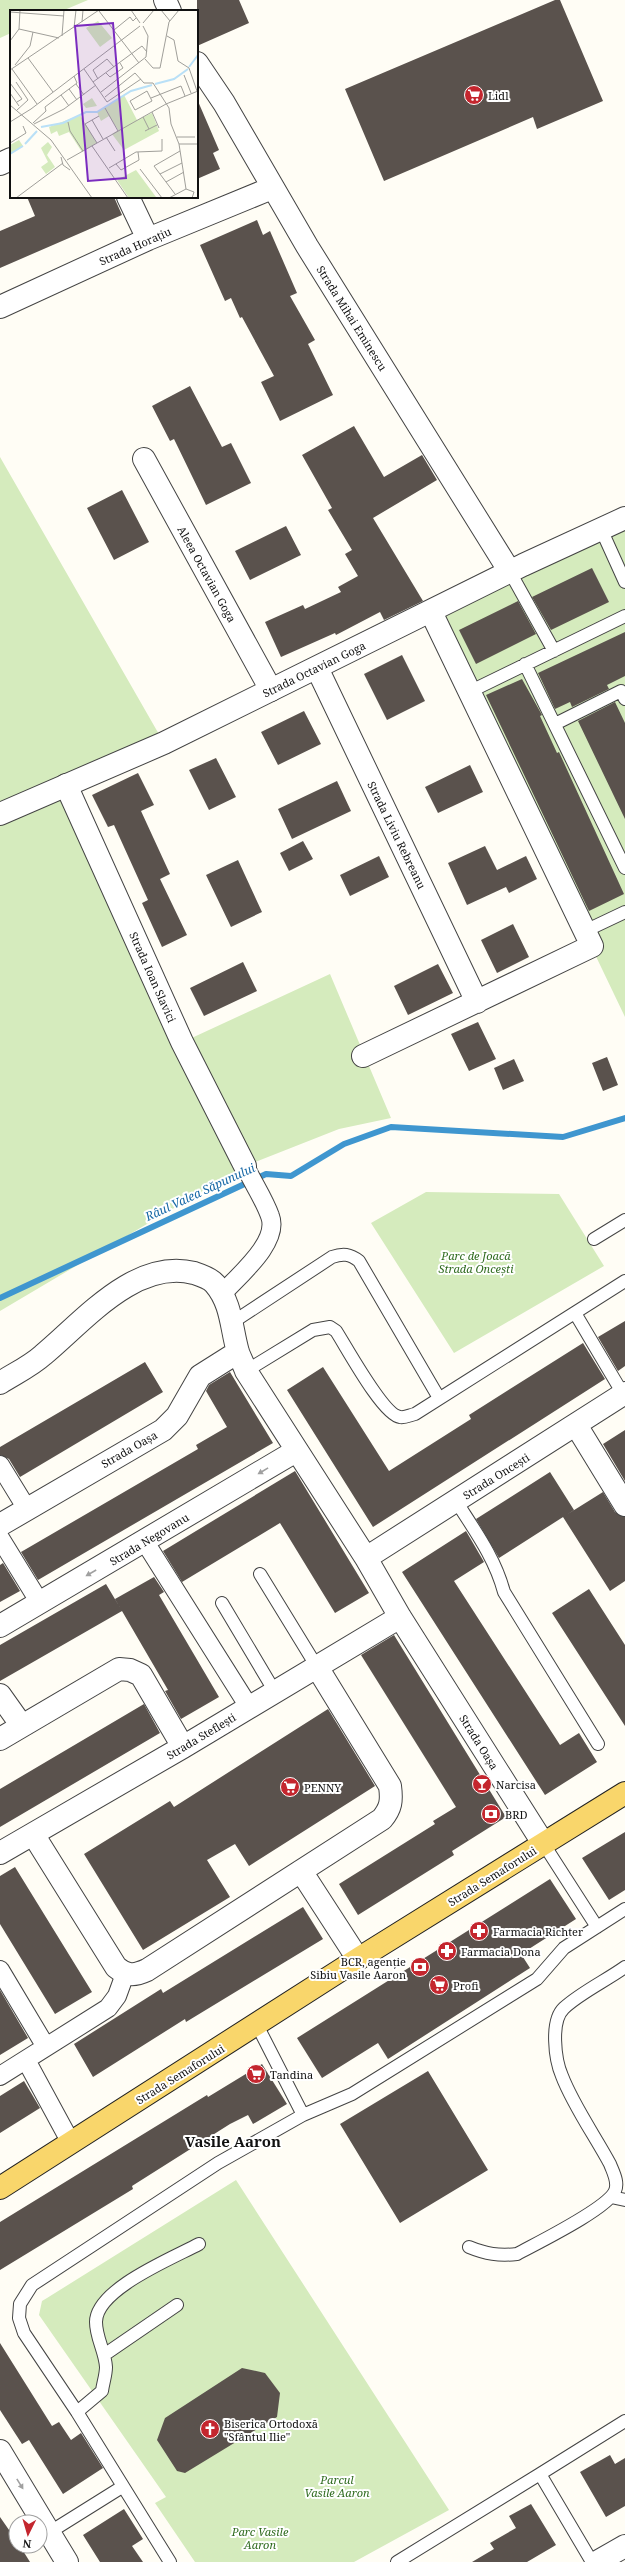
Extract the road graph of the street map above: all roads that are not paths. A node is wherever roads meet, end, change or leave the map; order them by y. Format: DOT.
graph roads {
  1 [pos="198,66"];
  2 [pos="10,159"];
  3 [pos="0,164"];
  4 [pos="272,188"];
  5 [pos="128,198"];
  6 [pos="148,239"];
  7 [pos="0,307"];
  8 [pos="144,458"];
  9 [pos="625,518"];
  10 [pos="601,529"];
  11 [pos="510,572"];
  12 [pos="625,582"];
  13 [pos="431,612"];
  14 [pos="625,616"];
  15 [pos="554,651"];
  16 [pos="526,664"];
  17 [pos="317,668"];
  18 [pos="271,690"];
  19 [pos="469,692"];
  20 [pos="625,699"];
  21 [pos="555,724"];
  22 [pos="66,785"];
  23 [pos="0,814"];
  24 [pos="625,868"];
  25 [pos="625,912"];
  26 [pos="589,938"];
  27 [pos="477,1002"];
  28 [pos="363,1056"];
  29 [pos="245,1166"];
  30 [pos="625,1220"];
  31 [pos="594,1238"];
  32 [pos="625,1281"];
  33 [pos="222,1294"];
  34 [pos="574,1313"];
  35 [pos="233,1322"];
  36 [pos="242,1361"];
  37 [pos="0,1383"];
  38 [pos="624,1394"];
  39 [pos="439,1398"];
  40 [pos="576,1425"];
  41 [pos="296,1451"];
  42 [pos="0,1465"];
  43 [pos="456,1501"];
  44 [pos="625,1505"];
  45 [pos="27,1509"];
  46 [pos="0,1525"];
  47 [pos="0,1538"];
  48 [pos="145,1542"];
  49 [pos="366,1558"];
  50 [pos="260,1574"];
  51 [pos="40,1603"];
  52 [pos="222,1603"];
  53 [pos="400,1617"];
  54 [pos="0,1626"];
  55 [pos="317,1667"];
  56 [pos="275,1692"];
  57 [pos="0,1695"];
  58 [pos="249,1707"];
  59 [pos="22,1726"];
  60 [pos="0,1739"];
  61 [pos="598,1744"];
  62 [pos="183,1747"];
  63 [pos="625,1793"];
  64 [pos="32,1834"];
  65 [pos="543,1844"];
  66 [pos="0,1853"];
  67 [pos="301,1871"];
  68 [pos="625,1909"];
  69 [pos="597,1927"];
  70 [pos="358,1959"];
  71 [pos="625,1967"];
  72 [pos="0,1970"];
  73 [pos="125,1974"];
  74 [pos="257,2025"];
  75 [pos="46,2047"];
  76 [pos="26,2060"];
  77 [pos="0,2076"];
  78 [pos="303,2115"];
  79 [pos="71,2143"];
  80 [pos="0,2188"];
  81 [pos="612,2197"];
  82 [pos="625,2200"];
  83 [pos="199,2244"];
  84 [pos="469,2247"];
  85 [pos="177,2305"];
  86 [pos="104,2355"];
  87 [pos="77,2412"];
  88 [pos="625,2422"];
  89 [pos="0,2451"];
  90 [pos="540,2474"];
  91 [pos="122,2487"];
  92 [pos="50,2532"];
  93 [pos="625,2546"];
  94 [pos="67,2562"];
  95 [pos="170,2562"];
  96 [pos="396,2562"];
  97 [pos="592,2562"];
  98 [pos="597,2562"];
  1 -- 4 [label="street, Strada Mihai Eminescu"];
  2 -- 3 [label="street"];
  4 -- 6 [label="street, Strada Horațiu"];
  4 -- 11 [label="street, Strada Mihai Eminescu"];
  5 -- 6 [label="street"];
  6 -- 7 [label="street, Strada Horațiu"];
  8 -- 18 [label="street, Aleea Octavian Goga"];
  9 -- 10 [label="street, Strada Octavian Goga"];
  10 -- 11 [label="street, Strada Octavian Goga"];
  10 -- 12 [label="lane"];
  11 -- 13 [label="street, Strada Octavian Goga"];
  11 -- 15 [label="lane"];
  13 -- 17 [label="street, Strada Octavian Goga"];
  13 -- 19 [label="street"];
  14 -- 15 [label="lane"];
  15 -- 16 [label="lane"];
  16 -- 19 [label="lane"];
  16 -- 21 [label="lane"];
  17 -- 18 [label="street, Strada Octavian Goga"];
  17 -- 27 [label="street, Strada Liviu Rebreanu"];
  18 -- 22 [label="street, Strada Octavian Goga"];
  19 -- 26 [label="street"];
  20 -- 21 [label="lane"];
  21 -- 24 [label="lane"];
  22 -- 23 [label="street, Strada Octavian Goga"];
  22 -- 29 [label="street, Strada Ioan Slavici"];
  25 -- 26 [label="lane"];
  26 -- 27 [label="street"];
  27 -- 28 [label="street"];
  29 -- 33 [label="street"];
  30 -- 31 [label="lane"];
  32 -- 34 [label="lane"];
  33 -- 35 [label="street"];
  33 -- 37 [label="street"];
  34 -- 38 [label="lane"];
  34 -- 39 [label="lane"];
  35 -- 36 [label="street"];
  35 -- 39 [label="lane"];
  36 -- 39 [label="lane"];
  36 -- 41 [label="street, Strada Oașa"];
  36 -- 45 [label="street, Strada Oașa"];
  38 -- 40 [label="street, Strada Oncești"];
  40 -- 43 [label="street, Strada Oncești"];
  40 -- 44 [label="street"];
  41 -- 48 [label="street, Strada Negovanu, one-way"];
  41 -- 49 [label="street, Strada Oașa"];
  42 -- 45 [label="street"];
  43 -- 49 [label="street, Strada Oncești"];
  43 -- 61 [label="lane"];
  45 -- 46 [label="street, Strada Oașa"];
  47 -- 51 [label="street"];
  48 -- 51 [label="street, Strada Negovanu, one-way"];
  48 -- 58 [label="street"];
  49 -- 53 [label="street, Strada Oașa"];
  50 -- 55 [label="lane"];
  51 -- 54 [label="street, Strada Negovanu"];
  52 -- 56 [label="lane"];
  53 -- 55 [label="street, Strada Steflești"];
  53 -- 65 [label="street, Strada Oașa"];
  55 -- 56 [label="street, Strada Steflești"];
  55 -- 67 [label="street"];
  56 -- 58 [label="street, Strada Steflești"];
  57 -- 59 [label="street"];
  58 -- 62 [label="street, Strada Steflești"];
  59 -- 60 [label="street"];
  59 -- 62 [label="street"];
  62 -- 64 [label="street, Strada Steflești"];
  63 -- 65 [label="main road, Strada Semaforului"];
  64 -- 66 [label="street, Strada Steflești"];
  64 -- 73 [label="street"];
  65 -- 69 [label="lane, Strada Oașa"];
  65 -- 70 [label="main road, Strada Semaforului"];
  67 -- 70 [label="street"];
  67 -- 73 [label="street"];
  68 -- 69 [label="lane"];
  69 -- 78 [label="lane"];
  70 -- 74 [label="main road, Strada Semaforului"];
  71 -- 81 [label="lane"];
  72 -- 75 [label="street"];
  73 -- 75 [label="street"];
  74 -- 78 [label="lane"];
  74 -- 79 [label="main road, Strada Semaforului"];
  75 -- 76 [label="street"];
  76 -- 77 [label="street"];
  76 -- 79 [label="street"];
  78 -- 87 [label="lane"];
  79 -- 80 [label="main road, Strada Semaforului"];
  81 -- 82 [label="lane"];
  81 -- 84 [label="lane"];
  83 -- 86 [label="lane"];
  85 -- 86 [label="lane"];
  86 -- 87 [label="lane"];
  87 -- 91 [label="lane"];
  88 -- 90 [label="lane"];
  89 -- 92 [label="street, one-way"];
  90 -- 96 [label="lane"];
  90 -- 97 [label="lane"];
  91 -- 92 [label="lane"];
  91 -- 95 [label="lane"];
  92 -- 94 [label="street"];
  93 -- 98 [label="street"];
}
